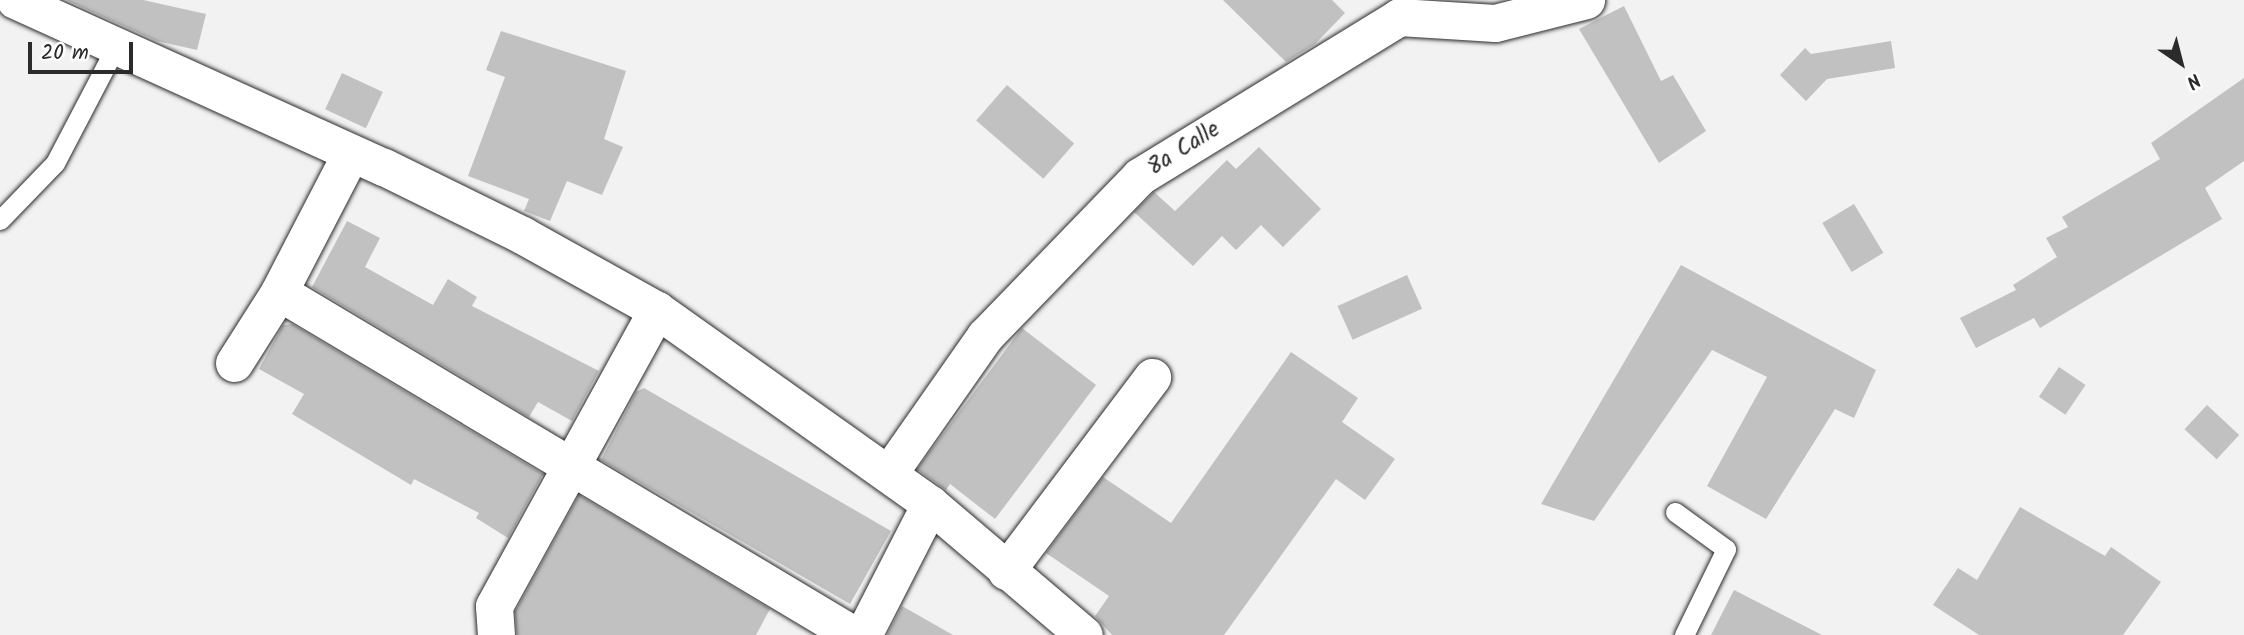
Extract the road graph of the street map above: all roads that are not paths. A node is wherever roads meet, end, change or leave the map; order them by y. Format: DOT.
graph roads {
  1 [pos="15,0"];
  2 [pos="1586,0"];
  3 [pos="1391,8"];
  4 [pos="115,48"];
  5 [pos="351,153"];
  6 [pos="0,220"];
  7 [pos="279,292"];
  8 [pos="657,310"];
  9 [pos="234,363"];
  10 [pos="1152,377"];
  11 [pos="569,468"];
  12 [pos="889,473"];
  13 [pos="930,504"];
  14 [pos="1675,512"];
  15 [pos="1006,571"];
  16 [pos="496,635"];
  17 [pos="854,635"];
  18 [pos="863,635"];
  19 [pos="1084,635"];
  20 [pos="1684,635"];
  1 -- 4 [label="street"];
  2 -- 3 [label="street, 8a Calle"];
  3 -- 12 [label="street, 8a Calle"];
  4 -- 5 [label="street"];
  4 -- 6 [label="lane"];
  5 -- 7 [label="street"];
  5 -- 8 [label="street"];
  7 -- 9 [label="street"];
  7 -- 11 [label="street"];
  8 -- 11 [label="street"];
  8 -- 12 [label="street"];
  10 -- 15 [label="street"];
  11 -- 16 [label="street"];
  11 -- 17 [label="street"];
  12 -- 13 [label="street"];
  13 -- 15 [label="street"];
  13 -- 18 [label="street"];
  14 -- 20 [label="lane"];
  15 -- 19 [label="street"];
}
